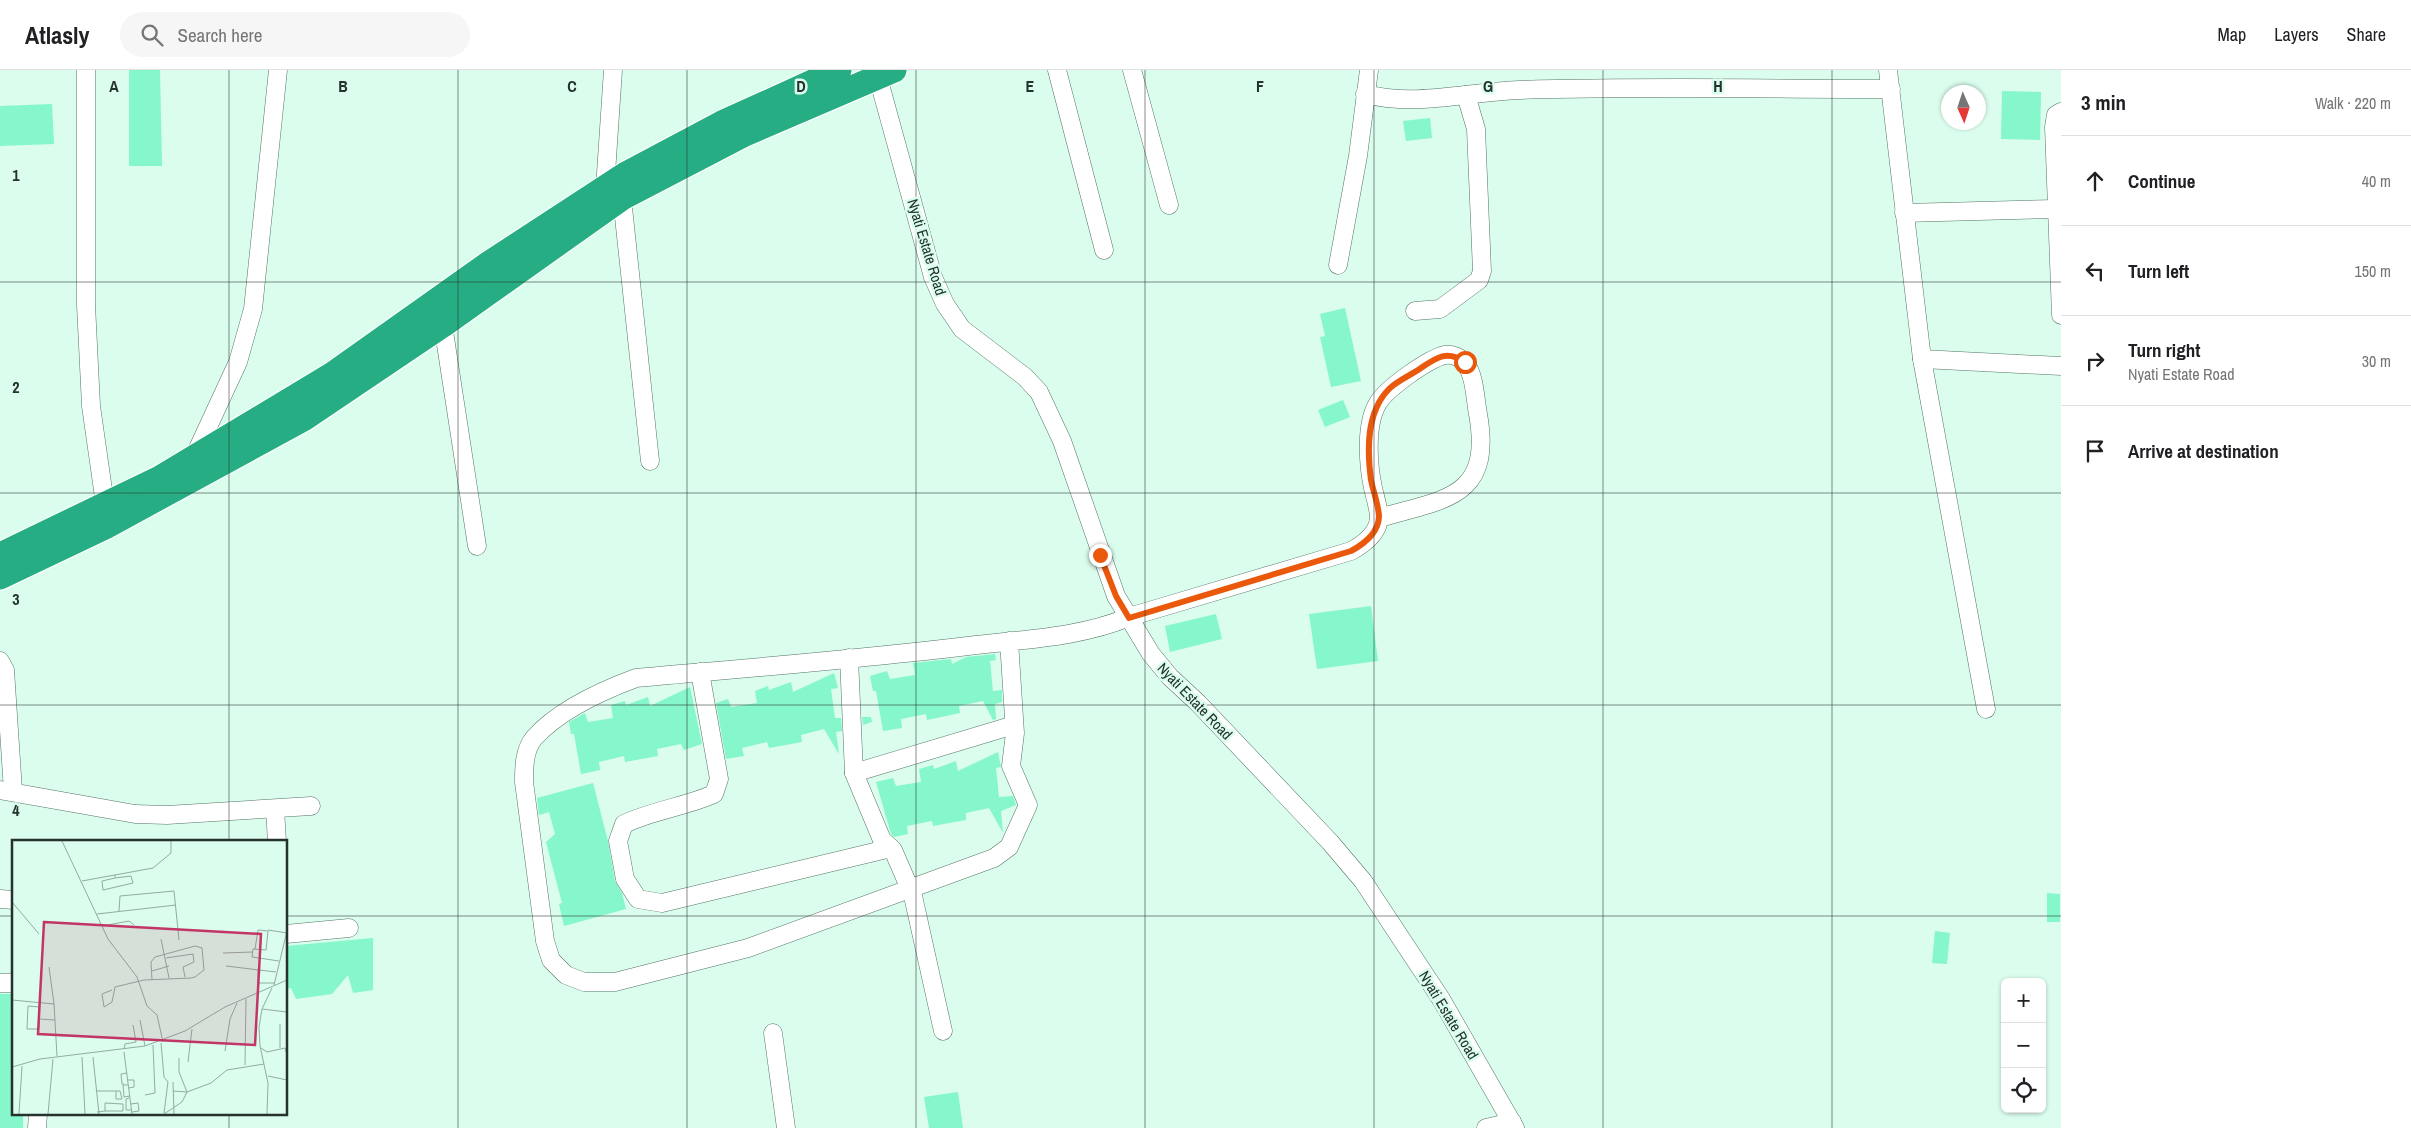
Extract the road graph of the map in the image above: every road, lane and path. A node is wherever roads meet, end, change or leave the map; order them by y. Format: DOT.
graph roads {
  1 [pos="86,70"];
  2 [pos="278,70"];
  3 [pos="612,70"];
  4 [pos="839,70"];
  5 [pos="1057,70"];
  6 [pos="1132,70"];
  7 [pos="1369,70"];
  8 [pos="1888,70"];
  9 [pos="883,73"];
  10 [pos="1890,89"];
  11 [pos="1365,94"];
  12 [pos="1466,96"];
  13 [pos="2061,112"];
  14 [pos="614,193"];
  15 [pos="1169,205"];
  16 [pos="2055,209"];
  17 [pos="1904,213"];
  18 [pos="1104,250"];
  19 [pos="1338,265"];
  20 [pos="1414,311"];
  21 [pos="2061,314"];
  22 [pos="443,325"];
  23 [pos="1922,359"];
  24 [pos="2061,366"];
  25 [pos="194,458"];
  26 [pos="650,461"];
  27 [pos="105,504"];
  28 [pos="1379,518"];
  29 [pos="478,546"];
  30 [pos="0,555"];
  31 [pos="0,577"];
  32 [pos="1129,618"];
  33 [pos="1009,641"];
  34 [pos="848,658"];
  35 [pos="0,661"];
  36 [pos="700,672"];
  37 [pos="1986,709"];
  38 [pos="1014,725"];
  39 [pos="854,773"];
  40 [pos="7,790"];
  41 [pos="311,806"];
  42 [pos="275,809"];
  43 [pos="277,840"];
  44 [pos="891,848"];
  45 [pos="910,889"];
  46 [pos="349,928"];
  47 [pos="288,934"];
  48 [pos="943,1031"];
  49 [pos="773,1033"];
  50 [pos="1514,1125"];
  51 [pos="786,1128"];
  52 [pos="1486,1128"];
  1 -- 27 [label="street"];
  2 -- 25 [label="street"];
  3 -- 14 [label="street"];
  4 -- 14 [label="highway"];
  5 -- 18 [label="street"];
  6 -- 15 [label="street"];
  7 -- 11 [label="street"];
  8 -- 10 [label="street"];
  9 -- 14 [label="highway"];
  9 -- 32 [label="street, Nyati Estate Road"];
  10 -- 12 [label="street"];
  10 -- 17 [label="street"];
  11 -- 12 [label="street"];
  11 -- 19 [label="street"];
  12 -- 20 [label="street"];
  13 -- 16 [label="street"];
  14 -- 22 [label="highway"];
  14 -- 25 [label="highway"];
  14 -- 26 [label="street"];
  16 -- 17 [label="street"];
  16 -- 21 [label="street"];
  17 -- 23 [label="street"];
  22 -- 29 [label="street"];
  22 -- 31 [label="highway"];
  23 -- 24 [label="street"];
  23 -- 37 [label="street"];
  25 -- 27 [label="highway"];
  27 -- 30 [label="highway"];
  28 -- 28 [label="street"];
  28 -- 32 [label="street"];
  32 -- 33 [label="street"];
  32 -- 50 [label="street, Nyati Estate Road"];
  33 -- 34 [label="street"];
  33 -- 38 [label="street"];
  34 -- 36 [label="street"];
  34 -- 39 [label="street"];
  35 -- 40 [label="street"];
  36 -- 44 [label="street"];
  36 -- 45 [label="street"];
  38 -- 39 [label="street"];
  38 -- 45 [label="street"];
  39 -- 44 [label="street"];
  40 -- 42 [label="street"];
  41 -- 42 [label="street"];
  42 -- 43 [label="street"];
  44 -- 45 [label="street"];
  45 -- 48 [label="street"];
  46 -- 47 [label="street"];
  49 -- 51 [label="street"];
  50 -- 52 [label="street"];
}
